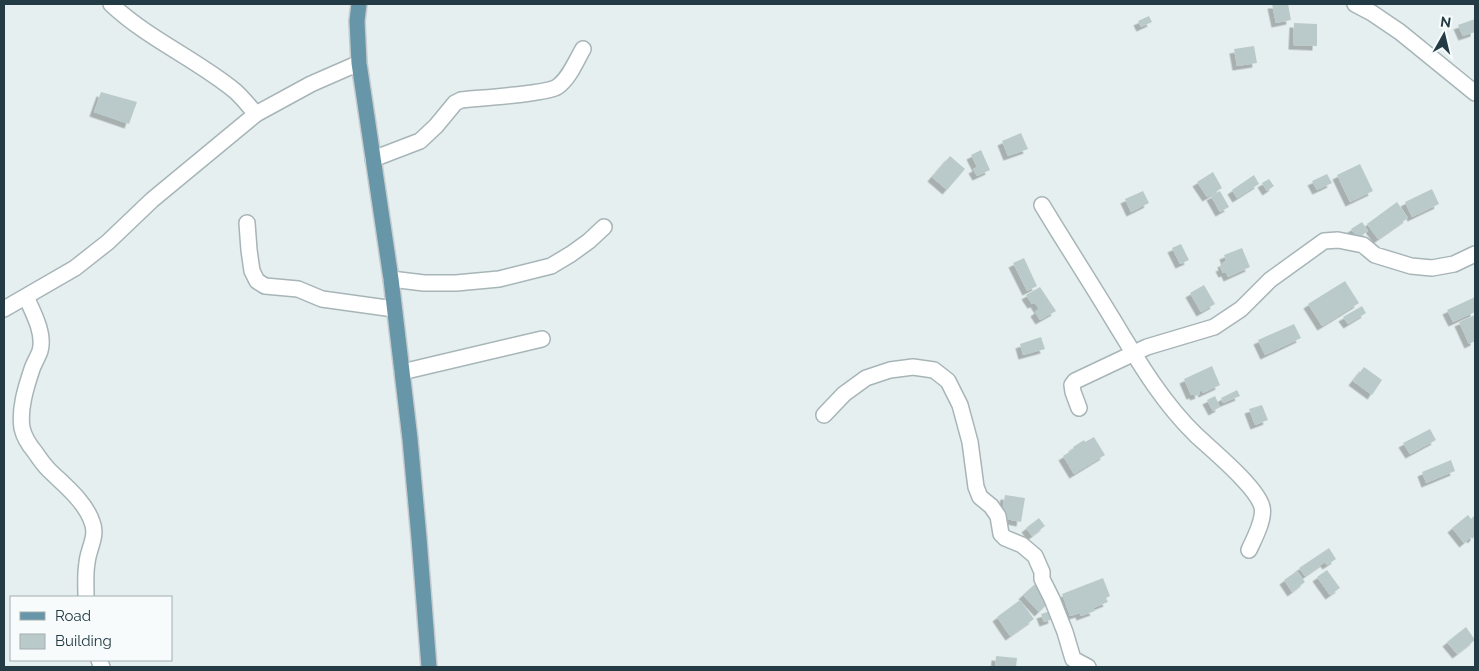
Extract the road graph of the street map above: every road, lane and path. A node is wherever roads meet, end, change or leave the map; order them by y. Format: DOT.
graph roads {
  1 [pos="111,4"];
  2 [pos="359,4"];
  3 [pos="1355,4"];
  4 [pos="583,48"];
  5 [pos="359,63"];
  6 [pos="1475,93"];
  7 [pos="256,114"];
  8 [pos="374,159"];
  9 [pos="1042,206"];
  10 [pos="247,223"];
  11 [pos="604,227"];
  12 [pos="1475,254"];
  13 [pos="391,279"];
  14 [pos="26,297"];
  15 [pos="4,309"];
  16 [pos="394,309"];
  17 [pos="542,339"];
  18 [pos="1133,354"];
  19 [pos="402,372"];
  20 [pos="1079,408"];
  21 [pos="824,416"];
  22 [pos="1249,550"];
  23 [pos="86,596"];
  24 [pos="429,667"];
  25 [pos="1088,667"];
  1 -- 7 [label="street"];
  2 -- 5 [label="main road"];
  3 -- 6 [label="street"];
  4 -- 8 [label="street"];
  5 -- 7 [label="street"];
  5 -- 8 [label="main road"];
  7 -- 14 [label="street"];
  8 -- 13 [label="main road"];
  9 -- 18 [label="street"];
  10 -- 16 [label="street"];
  11 -- 13 [label="street"];
  12 -- 18 [label="street"];
  13 -- 16 [label="main road"];
  14 -- 15 [label="street"];
  14 -- 23 [label="street"];
  16 -- 19 [label="main road"];
  17 -- 19 [label="street"];
  18 -- 20 [label="street"];
  18 -- 22 [label="street"];
  19 -- 24 [label="main road"];
  21 -- 25 [label="street"];
}
